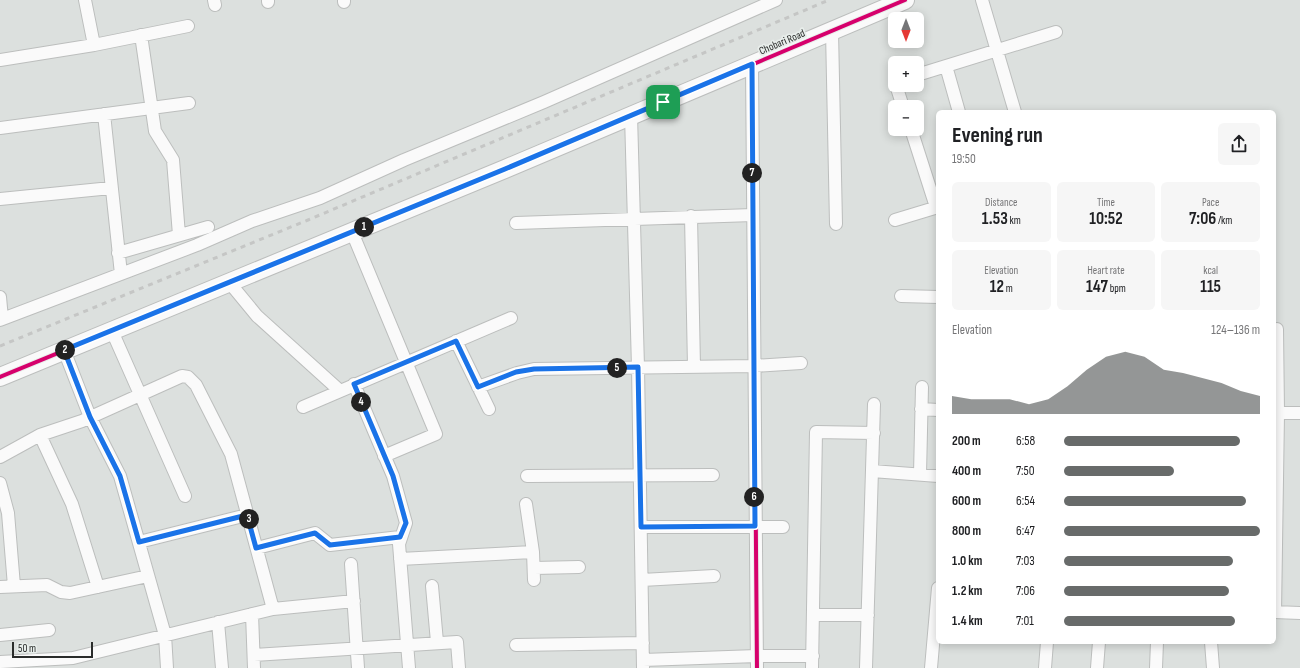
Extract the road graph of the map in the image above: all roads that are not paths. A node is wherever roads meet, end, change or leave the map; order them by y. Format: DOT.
graph roads {
  1 [pos="85,0"];
  2 [pos="776,0"];
  3 [pos="905,0"];
  4 [pos="982,0"];
  5 [pos="188,26"];
  6 [pos="832,31"];
  7 [pos="1056,32"];
  8 [pos="141,35"];
  9 [pos="94,45"];
  10 [pos="998,50"];
  11 [pos="0,60"];
  12 [pos="752,64"];
  13 [pos="946,66"];
  14 [pos="924,73"];
  15 [pos="188,103"];
  16 [pos="152,108"];
  17 [pos="958,110"];
  18 [pos="1014,110"];
  19 [pos="104,114"];
  20 [pos="631,116"];
  21 [pos="0,128"];
  22 [pos="913,136"];
  23 [pos="112,188"];
  24 [pos="0,199"];
  25 [pos="936,204"];
  26 [pos="936,207"];
  27 [pos="753,215"];
  28 [pos="691,216"];
  29 [pos="634,218"];
  30 [pos="895,220"];
  31 [pos="516,223"];
  32 [pos="836,224"];
  33 [pos="208,226"];
  34 [pos="352,232"];
  35 [pos="179,235"];
  36 [pos="118,253"];
  37 [pos="121,274"];
  38 [pos="230,282"];
  39 [pos="901,296"];
  40 [pos="936,297"];
  41 [pos="0,298"];
  42 [pos="512,318"];
  43 [pos="1,320"];
  44 [pos="1277,329"];
  45 [pos="112,330"];
  46 [pos="456,341"];
  47 [pos="64,350"];
  48 [pos="406,361"];
  49 [pos="801,363"];
  50 [pos="754,366"];
  51 [pos="638,367"];
  52 [pos="694,367"];
  53 [pos="0,377"];
  54 [pos="354,384"];
  55 [pos="922,386"];
  56 [pos="478,387"];
  57 [pos="339,390"];
  58 [pos="140,395"];
  59 [pos="874,404"];
  60 [pos="303,407"];
  61 [pos="490,409"];
  62 [pos="921,410"];
  63 [pos="936,410"];
  64 [pos="1276,413"];
  65 [pos="1300,413"];
  66 [pos="90,417"];
  67 [pos="874,433"];
  68 [pos="40,435"];
  69 [pos="0,456"];
  70 [pos="384,456"];
  71 [pos="872,471"];
  72 [pos="920,474"];
  73 [pos="639,475"];
  74 [pos="713,475"];
  75 [pos="527,476"];
  76 [pos="936,476"];
  77 [pos="0,483"];
  78 [pos="185,496"];
  79 [pos="526,504"];
  80 [pos="247,515"];
  81 [pos="755,526"];
  82 [pos="641,527"];
  83 [pos="783,527"];
  84 [pos="400,537"];
  85 [pos="139,542"];
  86 [pos="256,548"];
  87 [pos="533,552"];
  88 [pos="400,559"];
  89 [pos="351,564"];
  90 [pos="579,567"];
  91 [pos="148,576"];
  92 [pos="714,576"];
  93 [pos="642,580"];
  94 [pos="14,586"];
  95 [pos="432,586"];
  96 [pos="0,587"];
  97 [pos="98,587"];
  98 [pos="354,600"];
  99 [pos="273,609"];
  100 [pos="936,611"];
  101 [pos="1276,612"];
  102 [pos="1300,613"];
  103 [pos="252,614"];
  104 [pos="813,615"];
  105 [pos="868,615"];
  106 [pos="218,622"];
  107 [pos="49,630"];
  108 [pos="0,635"];
  109 [pos="165,635"];
  110 [pos="437,642"];
  111 [pos="643,643"];
  112 [pos="407,644"];
  113 [pos="1047,644"];
  114 [pos="1099,644"];
  115 [pos="1157,644"];
  116 [pos="1211,644"];
  117 [pos="516,645"];
  118 [pos="356,647"];
  119 [pos="254,655"];
  120 [pos="757,656"];
  121 [pos="813,656"];
  122 [pos="0,662"];
  123 [pos="73,663"];
  124 [pos="643,664"];
  125 [pos="167,668"];
  126 [pos="222,668"];
  127 [pos="254,668"];
  128 [pos="358,668"];
  129 [pos="409,668"];
  130 [pos="459,668"];
  131 [pos="756,668"];
  132 [pos="812,668"];
  133 [pos="866,668"];
  134 [pos="931,668"];
  135 [pos="1045,668"];
  136 [pos="1097,668"];
  137 [pos="1156,668"];
  138 [pos="1213,668"];
  1 -- 9 [label="street"];
  2 -- 37 [label="street"];
  3 -- 6 [label="street, Chobari Road"];
  4 -- 10 [label="street"];
  5 -- 8 [label="street"];
  6 -- 12 [label="street, Chobari Road"];
  6 -- 32 [label="street"];
  7 -- 10 [label="street"];
  8 -- 9 [label="street"];
  8 -- 16 [label="street"];
  9 -- 11 [label="street"];
  10 -- 13 [label="street"];
  10 -- 18 [label="street"];
  12 -- 20 [label="street, Chobari Road"];
  12 -- 27 [label="street"];
  13 -- 14 [label="street"];
  13 -- 17 [label="street"];
  15 -- 16 [label="street"];
  16 -- 19 [label="street"];
  16 -- 35 [label="street"];
  19 -- 21 [label="street"];
  19 -- 23 [label="street"];
  20 -- 29 [label="street"];
  20 -- 34 [label="street, Chobari Road"];
  22 -- 25 [label="street"];
  23 -- 24 [label="street"];
  23 -- 36 [label="street"];
  26 -- 30 [label="street"];
  27 -- 28 [label="street"];
  27 -- 50 [label="street"];
  28 -- 29 [label="street"];
  28 -- 52 [label="street"];
  29 -- 31 [label="street"];
  29 -- 51 [label="street"];
  33 -- 35 [label="street"];
  34 -- 38 [label="street, Chobari Road"];
  34 -- 48 [label="street"];
  35 -- 36 [label="street"];
  36 -- 37 [label="street"];
  37 -- 43 [label="street"];
  38 -- 45 [label="street, Chobari Road"];
  38 -- 57 [label="street"];
  39 -- 40 [label="street"];
  41 -- 43 [label="street"];
  42 -- 46 [label="street"];
  44 -- 64 [label="street"];
  45 -- 47 [label="street, Chobari Road"];
  45 -- 58 [label="street"];
  46 -- 48 [label="street"];
  46 -- 56 [label="street"];
  47 -- 53 [label="street, Chobari Road"];
  47 -- 66 [label="street"];
  48 -- 54 [label="street"];
  48 -- 70 [label="street"];
  49 -- 50 [label="street"];
  50 -- 52 [label="street"];
  50 -- 81 [label="street"];
  51 -- 52 [label="street"];
  51 -- 56 [label="street"];
  51 -- 73 [label="street"];
  54 -- 57 [label="street"];
  54 -- 70 [label="street"];
  55 -- 62 [label="street"];
  56 -- 61 [label="street"];
  57 -- 60 [label="street"];
  58 -- 66 [label="street"];
  58 -- 78 [label="street"];
  58 -- 80 [label="street"];
  59 -- 67 [label="street"];
  62 -- 63 [label="street"];
  62 -- 72 [label="street"];
  64 -- 65 [label="street"];
  66 -- 68 [label="street"];
  66 -- 85 [label="street"];
  67 -- 71 [label="street"];
  67 -- 104 [label="street"];
  68 -- 69 [label="street"];
  68 -- 97 [label="street"];
  70 -- 84 [label="street"];
  71 -- 72 [label="street"];
  71 -- 105 [label="street"];
  72 -- 76 [label="street"];
  73 -- 74 [label="street"];
  73 -- 75 [label="street"];
  73 -- 82 [label="street"];
  77 -- 94 [label="street"];
  79 -- 87 [label="street"];
  80 -- 85 [label="street"];
  80 -- 86 [label="street"];
  81 -- 82 [label="street"];
  81 -- 83 [label="street"];
  81 -- 120 [label="street"];
  82 -- 93 [label="street"];
  84 -- 86 [label="street"];
  84 -- 88 [label="street"];
  85 -- 91 [label="street"];
  86 -- 99 [label="street"];
  87 -- 88 [label="street"];
  87 -- 90 [label="street"];
  88 -- 112 [label="street"];
  89 -- 98 [label="street"];
  91 -- 97 [label="street"];
  91 -- 109 [label="street"];
  92 -- 93 [label="street"];
  93 -- 111 [label="street"];
  94 -- 96 [label="street"];
  94 -- 97 [label="street"];
  95 -- 110 [label="street"];
  98 -- 99 [label="street"];
  98 -- 118 [label="street"];
  99 -- 103 [label="street"];
  100 -- 134 [label="street"];
  101 -- 102 [label="street"];
  103 -- 106 [label="street"];
  103 -- 119 [label="street"];
  104 -- 105 [label="street"];
  104 -- 121 [label="street"];
  105 -- 133 [label="street"];
  106 -- 109 [label="street"];
  106 -- 126 [label="street"];
  107 -- 108 [label="street"];
  109 -- 123 [label="street"];
  109 -- 125 [label="street"];
  110 -- 112 [label="street"];
  110 -- 130 [label="street"];
  111 -- 117 [label="street"];
  111 -- 124 [label="street"];
  112 -- 118 [label="street"];
  112 -- 129 [label="street"];
  113 -- 135 [label="street"];
  114 -- 136 [label="street"];
  115 -- 137 [label="street"];
  116 -- 138 [label="street"];
  118 -- 119 [label="street"];
  118 -- 128 [label="street"];
  119 -- 127 [label="street"];
  120 -- 121 [label="street"];
  120 -- 124 [label="street"];
  120 -- 131 [label="street"];
  121 -- 132 [label="street"];
  122 -- 123 [label="street"];
}
